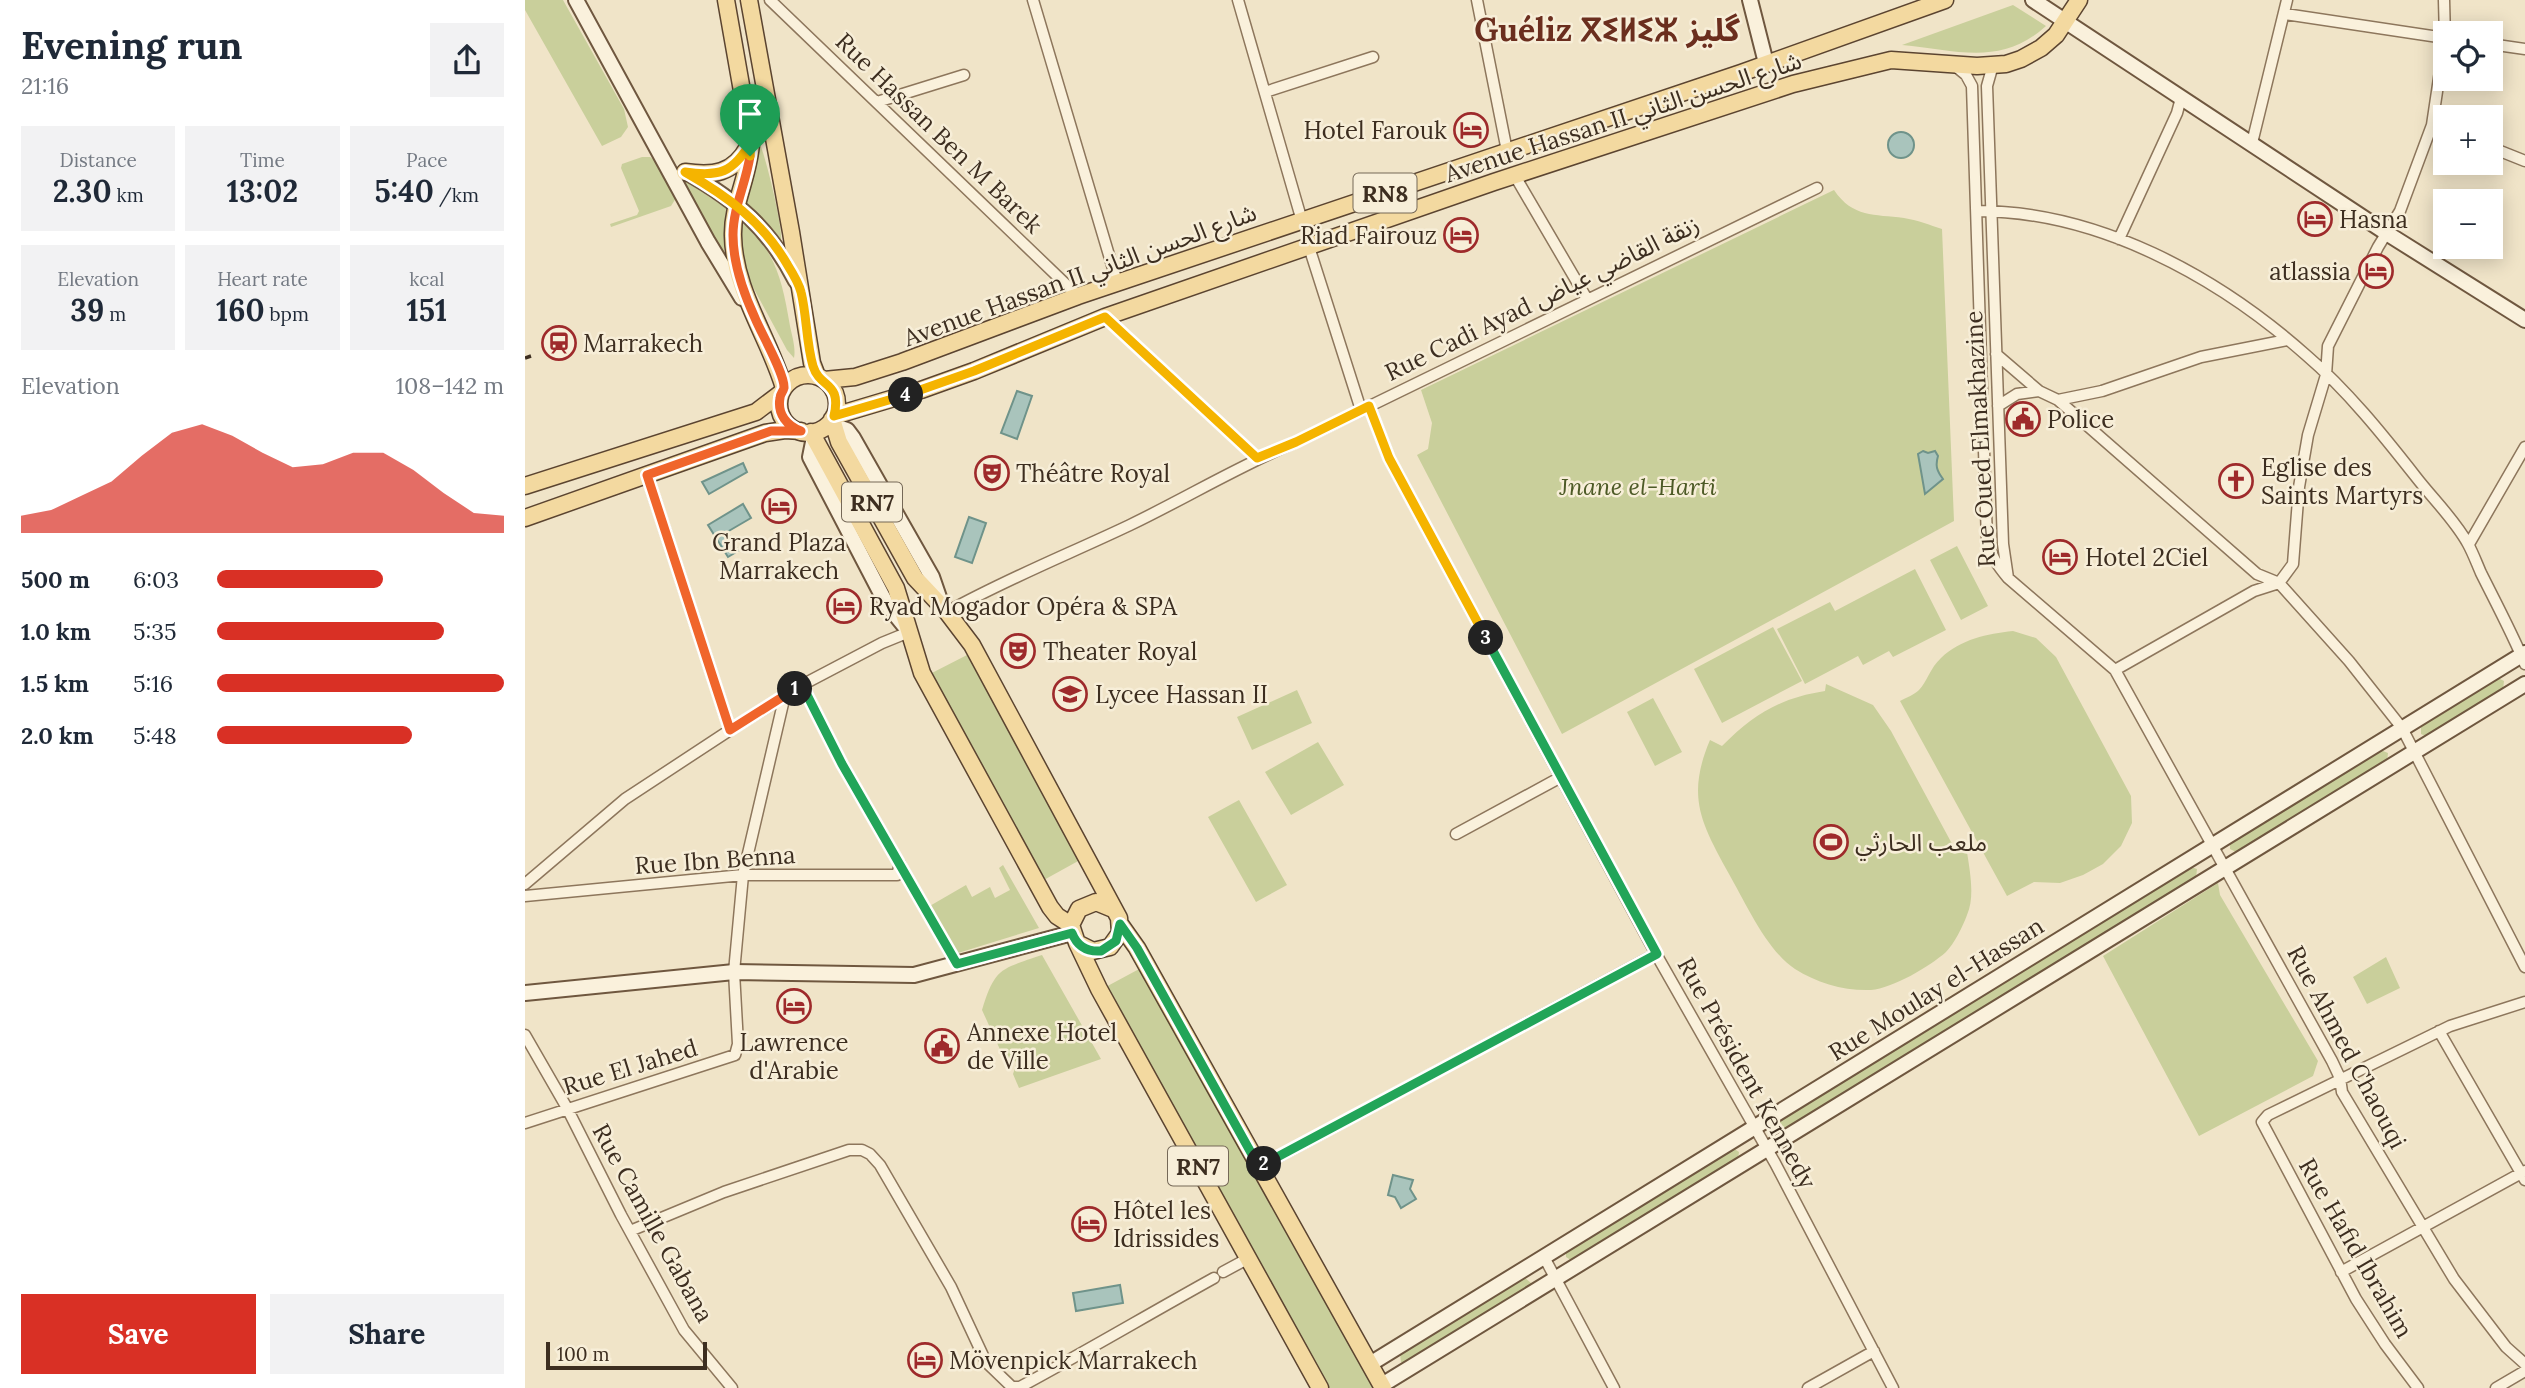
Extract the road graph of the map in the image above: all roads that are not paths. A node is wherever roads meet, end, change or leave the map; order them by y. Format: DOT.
graph roads {
  1 [pos="576,0"];
  2 [pos="726,0"];
  3 [pos="749,0"];
  4 [pos="771,0"];
  5 [pos="1033,0"];
  6 [pos="1238,0"];
  7 [pos="1477,0"];
  8 [pos="1750,0"];
  9 [pos="1945,0"];
  10 [pos="2033,0"];
  11 [pos="2079,0"];
  12 [pos="2287,0"];
  13 [pos="2444,0"];
  14 [pos="2285,14"];
  15 [pos="2067,21"];
  16 [pos="2445,21"];
  17 [pos="2433,36"];
  18 [pos="2503,45"];
  19 [pos="2525,48"];
  20 [pos="1373,57"];
  21 [pos="1766,63"];
  22 [pos="1952,64"];
  23 [pos="1993,65"];
  24 [pos="964,75"];
  25 [pos="2437,91"];
  26 [pos="1265,92"];
  27 [pos="2181,98"];
  28 [pos="877,102"];
  29 [pos="2432,125"];
  30 [pos="751,142"];
  31 [pos="2252,143"];
  32 [pos="1507,151"];
  33 [pos="2503,152"];
  34 [pos="2525,161"];
  35 [pos="668,166"];
  36 [pos="685,172"];
  37 [pos="1515,176"];
  38 [pos="1817,188"];
  39 [pos="737,205"];
  40 [pos="1977,211"];
  41 [pos="1991,211"];
  42 [pos="1302,221"];
  43 [pos="2388,233"];
  44 [pos="2119,239"];
  45 [pos="1309,247"];
  46 [pos="1117,282"];
  47 [pos="801,290"];
  48 [pos="1078,296"];
  49 [pos="1587,299"];
  50 [pos="1105,317"];
  51 [pos="755,318"];
  52 [pos="2525,320"];
  53 [pos="2287,340"];
  54 [pos="1996,354"];
  55 [pos="2326,374"];
  56 [pos="820,378"];
  57 [pos="782,391"];
  58 [pos="2039,391"];
  59 [pos="2058,400"];
  60 [pos="1998,406"];
  61 [pos="1365,408"];
  62 [pos="833,420"];
  63 [pos="808,433"];
  64 [pos="2525,447"];
  65 [pos="1257,458"];
  66 [pos="647,475"];
  67 [pos="525,486"];
  68 [pos="525,518"];
  69 [pos="2469,544"];
  70 [pos="2008,578"];
  71 [pos="2279,583"];
  72 [pos="945,610"];
  73 [pos="908,631"];
  74 [pos="2524,657"];
  75 [pos="2115,670"];
  76 [pos="2525,684"];
  77 [pos="802,685"];
  78 [pos="785,695"];
  79 [pos="2402,728"];
  80 [pos="730,730"];
  81 [pos="2414,752"];
  82 [pos="1560,777"];
  83 [pos="1456,834"];
  84 [pos="2212,845"];
  85 [pos="900,864"];
  86 [pos="2225,867"];
  87 [pos="743,875"];
  88 [pos="525,884"];
  89 [pos="525,896"];
  90 [pos="1117,917"];
  91 [pos="1073,934"];
  92 [pos="1657,954"];
  93 [pos="957,964"];
  94 [pos="2525,967"];
  95 [pos="734,972"];
  96 [pos="525,993"];
  97 [pos="2525,1002"];
  98 [pos="2439,1031"];
  99 [pos="525,1035"];
  100 [pos="2340,1078"];
  101 [pos="567,1108"];
  102 [pos="525,1122"];
  103 [pos="1754,1127"];
  104 [pos="1767,1148"];
  105 [pos="1259,1167"];
  106 [pos="2524,1175"];
  107 [pos="2422,1227"];
  108 [pos="630,1231"];
  109 [pos="1544,1257"];
  110 [pos="1249,1258"];
  111 [pos="2341,1272"];
  112 [pos="1556,1277"];
  113 [pos="1874,1351"];
  114 [pos="1370,1364"];
  115 [pos="2525,1364"];
  116 [pos="2525,1371"];
  117 [pos="1383,1386"];
  118 [pos="731,1388"];
  119 [pos="1320,1388"];
  120 [pos="1614,1388"];
  121 [pos="1808,1388"];
  122 [pos="1893,1388"];
  123 [pos="2418,1388"];
  124 [pos="2496,1388"];
  1 -- 35 [label="street"];
  2 -- 30 [label="main road"];
  3 -- 47 [label="main road"];
  4 -- 28 [label="street, Rue Hassan Ben M Barek"];
  5 -- 46 [label="street"];
  6 -- 26 [label="street"];
  7 -- 32 [label="street"];
  8 -- 21 [label="street"];
  9 -- 21 [label="main road, Avenue Hassan II شارع الحسن الثاني / RN8"];
  10 -- 15 [label="street"];
  11 -- 15 [label="main road, RN8"];
  12 -- 14 [label="street"];
  13 -- 16 [label="street"];
  14 -- 17 [label="street"];
  14 -- 31 [label="street"];
  15 -- 23 [label="main road, Avenue Hassan II شارع الحسن الثاني / RN8"];
  15 -- 27 [label="street"];
  18 -- 19 [label="street"];
  20 -- 26 [label="street"];
  21 -- 32 [label="main road, Avenue Hassan II شارع الحسن الثاني / RN8"];
  22 -- 23 [label="main road, Avenue Hassan II شارع الحسن الثاني / RN8"];
  22 -- 37 [label="main road, Avenue Hassan II شارع الحسن الثاني / RN8"];
  22 -- 40 [label="street, Rue Oued Elmakhazine"];
  23 -- 41 [label="street, Rue Oued Elmakhazine"];
  24 -- 28 [label="street"];
  25 -- 29 [label="street"];
  26 -- 42 [label="street"];
  27 -- 31 [label="street"];
  27 -- 44 [label="street"];
  28 -- 48 [label="street, Rue Hassan Ben M Barek"];
  29 -- 43 [label="street"];
  30 -- 36 [label="main road"];
  30 -- 39 [label="main road"];
  31 -- 43 [label="street"];
  32 -- 42 [label="main road, Avenue Hassan II شارع الحسن الثاني / RN8"];
  33 -- 34 [label="street"];
  35 -- 36 [label="street"];
  35 -- 51 [label="street"];
  36 -- 39 [label="street"];
  37 -- 45 [label="main road, Avenue Hassan II شارع الحسن الثاني / RN8"];
  37 -- 49 [label="street"];
  38 -- 49 [label="street, Rue Cadi Ayad زنقة القاضي عياض"];
  39 -- 47 [label="street"];
  39 -- 51 [label="main road"];
  40 -- 41 [label="street"];
  40 -- 70 [label="street, Rue Oued Elmakhazine"];
  41 -- 44 [label="street"];
  41 -- 54 [label="street, Rue Oued Elmakhazine"];
  42 -- 46 [label="main road, Avenue Hassan II شارع الحسن الثاني / RN8"];
  43 -- 52 [label="street"];
  43 -- 55 [label="street"];
  44 -- 53 [label="street"];
  45 -- 50 [label="main road, Avenue Hassan II شارع الحسن الثاني / RN8"];
  45 -- 61 [label="street, Rue Président Kennedy"];
  46 -- 48 [label="main road, Avenue Hassan II شارع الحسن الثاني / RN8"];
  47 -- 56 [label="main road"];
  48 -- 56 [label="main road, Avenue Hassan II شارع الحسن الثاني / RN8"];
  49 -- 61 [label="street, Rue Cadi Ayad زنقة القاضي عياض"];
  50 -- 62 [label="main road, Avenue Hassan II شارع الحسن الثاني / RN8"];
  50 -- 65 [label="street"];
  51 -- 57 [label="main road"];
  53 -- 55 [label="street"];
  53 -- 59 [label="street"];
  54 -- 58 [label="street"];
  54 -- 60 [label="street, Rue Oued Elmakhazine"];
  55 -- 69 [label="street"];
  55 -- 71 [label="street"];
  56 -- 57 [label="main road, RN8"];
  56 -- 62 [label="main road"];
  57 -- 63 [label="main road"];
  57 -- 67 [label="main road, RN8"];
  58 -- 59 [label="street"];
  58 -- 60 [label="street"];
  59 -- 71 [label="street"];
  60 -- 70 [label="street, Rue Oued Elmakhazine"];
  61 -- 65 [label="street, Rue Cadi Ayad زنقة القاضي عياض"];
  61 -- 82 [label="street, Rue Président Kennedy"];
  62 -- 63 [label="main road, RN8"];
  62 -- 72 [label="main road, RN7"];
  63 -- 66 [label="main road, RN8"];
  63 -- 73 [label="main road, RN7"];
  64 -- 69 [label="street"];
  65 -- 72 [label="street, Rue Cadi Ayad زنقة القاضي عياض"];
  66 -- 68 [label="main road, RN8"];
  66 -- 80 [label="street"];
  69 -- 74 [label="street"];
  70 -- 75 [label="street"];
  71 -- 75 [label="street"];
  71 -- 79 [label="street"];
  72 -- 90 [label="main road, RN7"];
  73 -- 77 [label="street"];
  73 -- 91 [label="main road, RN7"];
  74 -- 79 [label="street, Rue Moulay el-Hassan"];
  75 -- 84 [label="street, Rue Ahmed Chaouqi"];
  76 -- 81 [label="street, Rue Moulay el-Hassan"];
  77 -- 78 [label="street"];
  77 -- 85 [label="street"];
  78 -- 80 [label="street"];
  78 -- 87 [label="street"];
  79 -- 81 [label="street"];
  79 -- 84 [label="street, Rue Moulay el-Hassan"];
  80 -- 88 [label="street"];
  81 -- 86 [label="street, Rue Moulay el-Hassan"];
  81 -- 94 [label="street"];
  82 -- 83 [label="street"];
  82 -- 92 [label="street, Rue Président Kennedy"];
  84 -- 86 [label="street, Rue Ahmed Chaouqi"];
  84 -- 103 [label="street, Rue Moulay el-Hassan"];
  85 -- 87 [label="street, Rue Ibn Benna"];
  85 -- 93 [label="street"];
  86 -- 100 [label="street, Rue Ahmed Chaouqi"];
  86 -- 104 [label="street, Rue Moulay el-Hassan"];
  87 -- 89 [label="street, Rue Ibn Benna"];
  87 -- 95 [label="street"];
  90 -- 91 [label="main road"];
  90 -- 91 [label="main road"];
  90 -- 105 [label="main road, RN7"];
  91 -- 93 [label="street"];
  91 -- 110 [label="main road, RN7"];
  92 -- 103 [label="street, Rue Président Kennedy"];
  92 -- 105 [label="street"];
  93 -- 95 [label="street"];
  95 -- 96 [label="street"];
  95 -- 101 [label="street, Rue El Jahed"];
  97 -- 98 [label="street"];
  98 -- 100 [label="street"];
  98 -- 106 [label="street"];
  99 -- 101 [label="street, Rue Camille Gabana"];
  100 -- 107 [label="street, Rue Ahmed Chaouqi"];
  100 -- 111 [label="street, Rue Hafid Ibrahim"];
  101 -- 102 [label="street, Rue El Jahed"];
  101 -- 108 [label="street, Rue Camille Gabana"];
  103 -- 104 [label="street, Rue Président Kennedy"];
  103 -- 109 [label="street, Rue Moulay el-Hassan"];
  104 -- 112 [label="street, Rue Moulay el-Hassan"];
  104 -- 113 [label="street, Rue Président Kennedy"];
  105 -- 114 [label="main road, RN7"];
  106 -- 107 [label="street"];
  107 -- 111 [label="street"];
  107 -- 115 [label="street, Rue Ahmed Chaouqi"];
  108 -- 110 [label="street"];
  108 -- 118 [label="street, Rue Camille Gabana"];
  109 -- 112 [label="street"];
  109 -- 114 [label="street, Rue Moulay el-Hassan"];
  110 -- 119 [label="main road, RN7"];
  111 -- 123 [label="street, Rue Hafid Ibrahim"];
  112 -- 117 [label="street, Rue Moulay el-Hassan"];
  112 -- 120 [label="street"];
  113 -- 121 [label="street"];
  113 -- 122 [label="street, Rue Président Kennedy"];
  114 -- 117 [label="main road, RN7"];
  116 -- 124 [label="street"];
}
